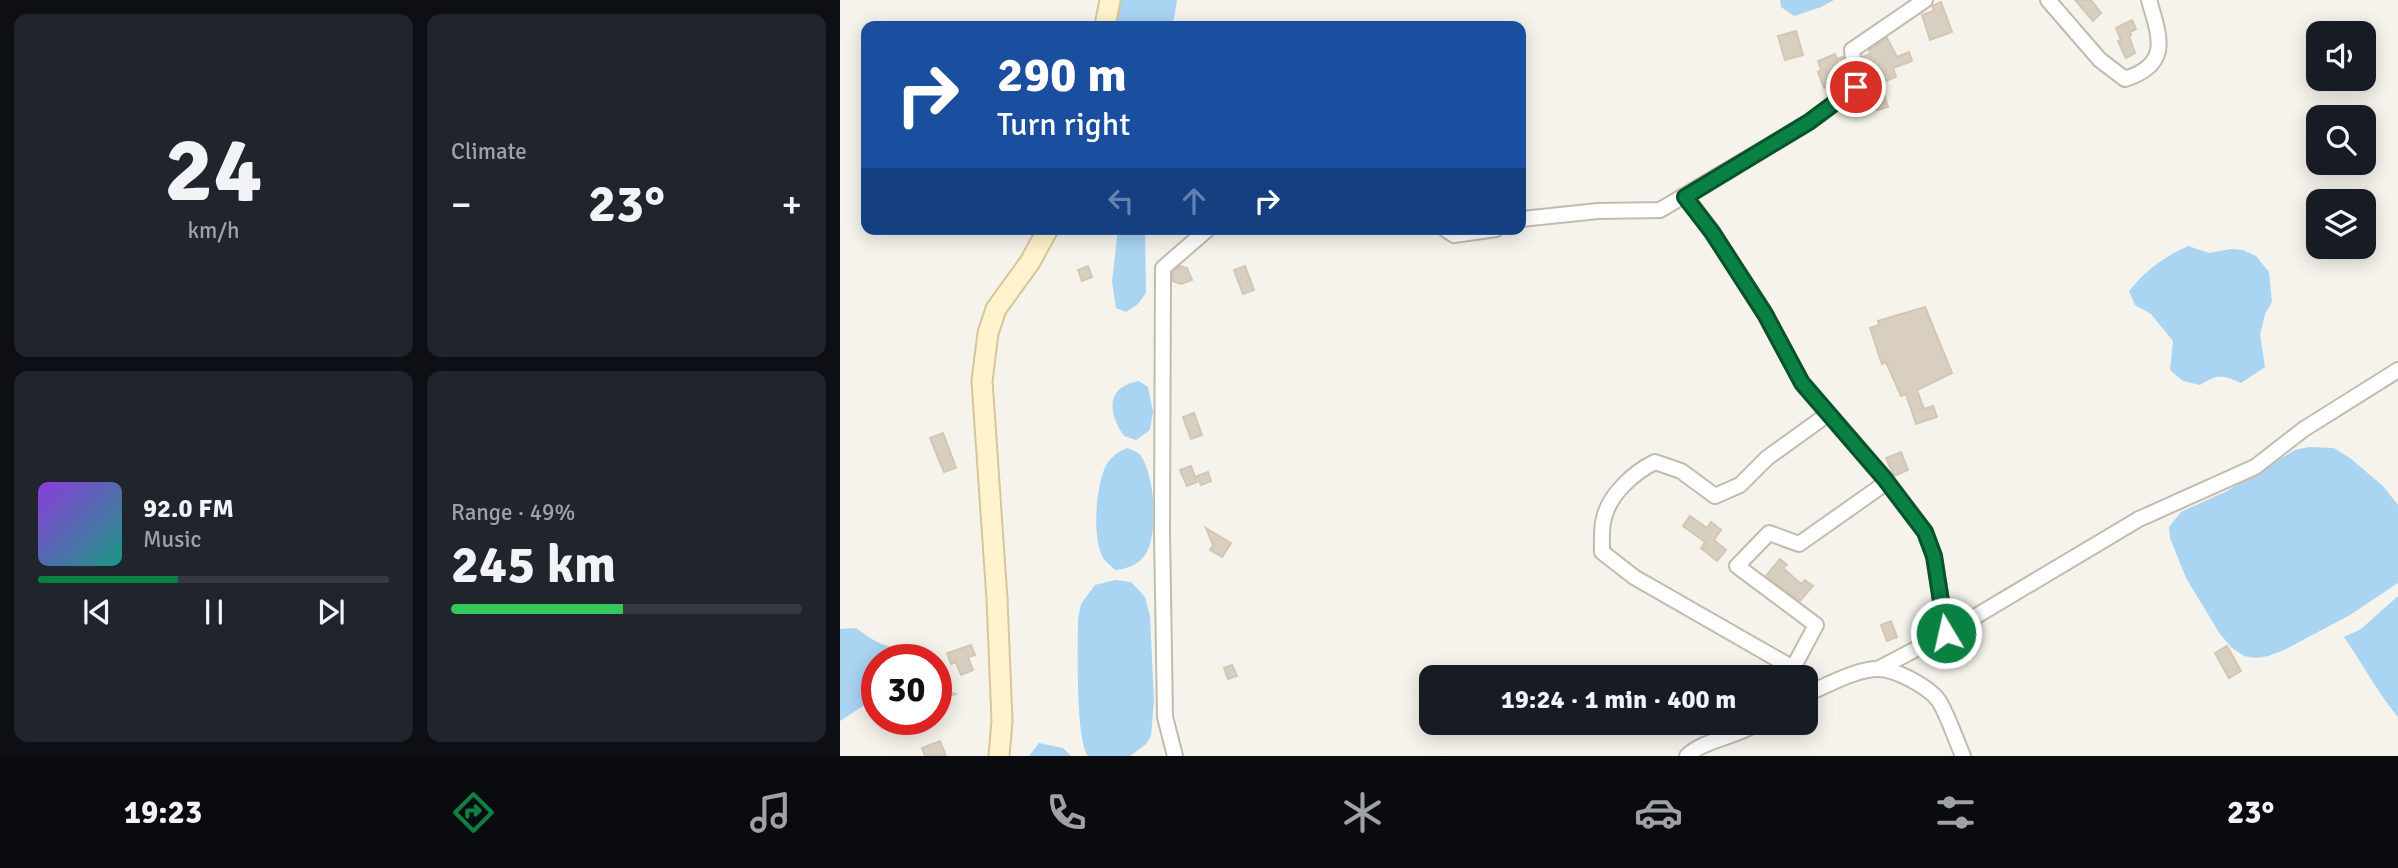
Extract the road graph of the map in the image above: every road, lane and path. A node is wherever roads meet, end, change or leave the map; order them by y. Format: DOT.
graph roads {
  1 [pos="1110,0"];
  2 [pos="1925,0"];
  3 [pos="2048,0"];
  4 [pos="2149,0"];
  5 [pos="1106,21"];
  6 [pos="1685,197"];
  7 [pos="1526,218"];
  8 [pos="1045,235"];
  9 [pos="1201,235"];
  10 [pos="2398,370"];
  11 [pos="1828,414"];
  12 [pos="1886,482"];
  13 [pos="1946,633"];
  14 [pos="1878,669"];
  15 [pos="1818,689"];
  16 [pos="1737,735"];
  17 [pos="999,756"];
  18 [pos="1175,756"];
  19 [pos="1688,756"];
  20 [pos="1963,756"];
  1 -- 5 [label="street"];
  2 -- 6 [label="street"];
  3 -- 4 [label="street"];
  6 -- 7 [label="street"];
  6 -- 11 [label="street"];
  8 -- 17 [label="street"];
  9 -- 18 [label="street"];
  10 -- 13 [label="street"];
  11 -- 12 [label="street"];
  11 -- 12 [label="street"];
  12 -- 13 [label="street"];
  13 -- 14 [label="street"];
  14 -- 15 [label="street"];
  14 -- 20 [label="street"];
  16 -- 19 [label="street"];
}
